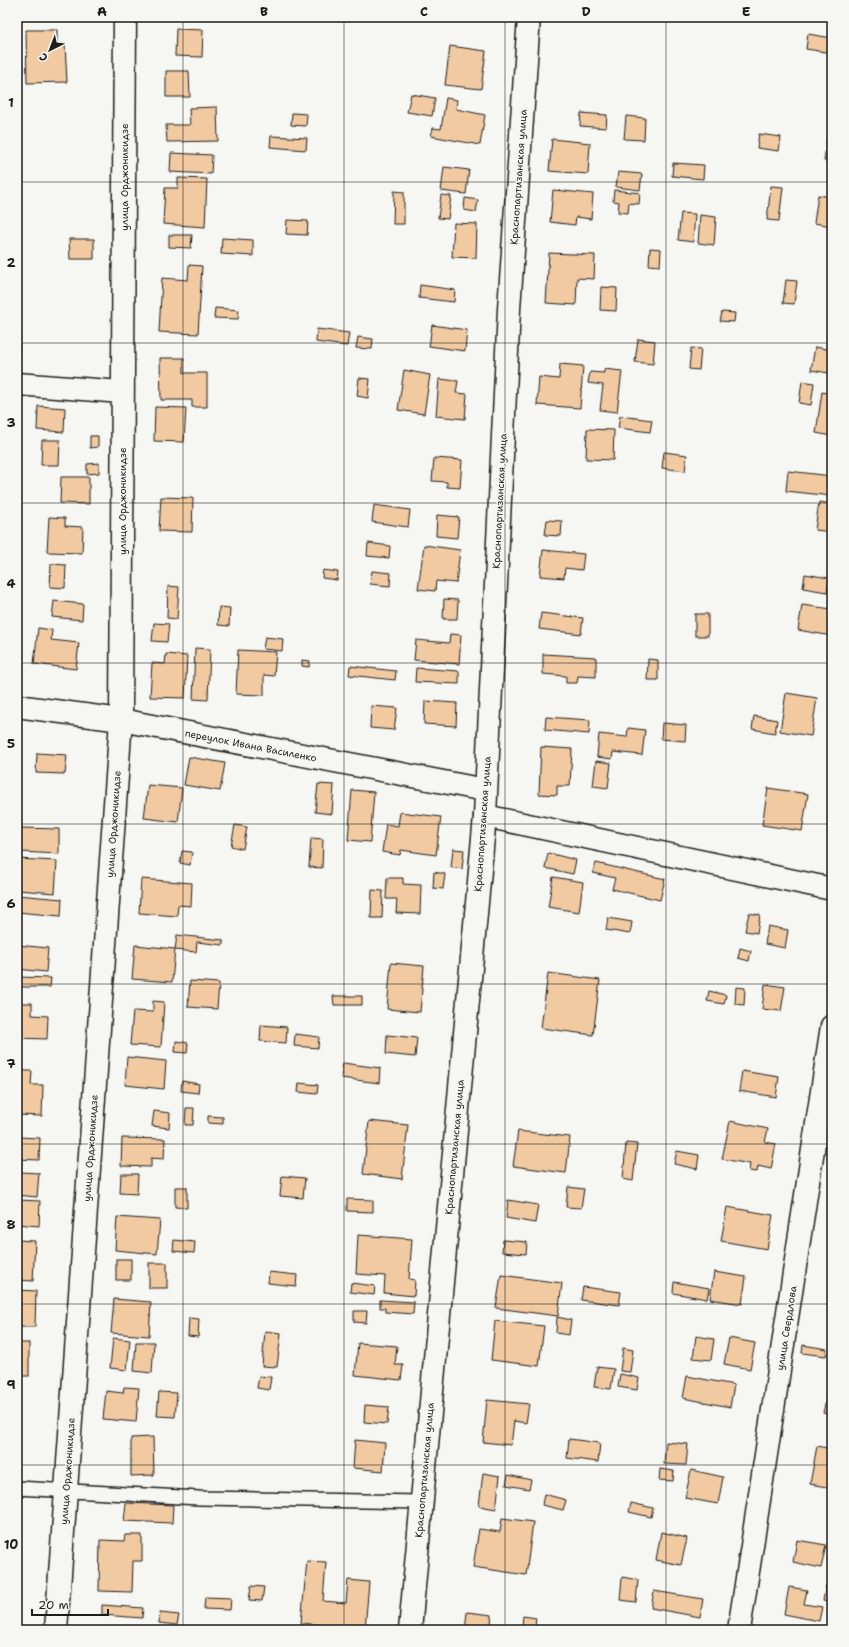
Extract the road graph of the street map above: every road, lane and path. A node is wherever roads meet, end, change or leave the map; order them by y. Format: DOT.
graph roads {
  1 [pos="125,17"];
  2 [pos="529,17"];
  3 [pos="17,384"];
  4 [pos="122,392"];
  5 [pos="17,706"];
  6 [pos="120,720"];
  7 [pos="485,790"];
  8 [pos="484,816"];
  9 [pos="832,889"];
  10 [pos="832,1026"];
  11 [pos="17,1488"];
  12 [pos="66,1491"];
  13 [pos="421,1502"];
  14 [pos="56,1630"];
  15 [pos="410,1630"];
  16 [pos="739,1630"];
  1 -- 4 [label="street, улица Орджоникидзе"];
  2 -- 7 [label="street, Краснопартизанская улица"];
  3 -- 4 [label="street"];
  4 -- 6 [label="street, улица Орджоникидзе"];
  5 -- 6 [label="street, переулок Ивана Василенко"];
  6 -- 7 [label="street, переулок Ивана Василенко"];
  6 -- 12 [label="street, улица Орджоникидзе"];
  7 -- 8 [label="street, Краснопартизанская улица"];
  8 -- 9 [label="street"];
  8 -- 13 [label="street, Краснопартизанская улица"];
  10 -- 16 [label="street, улица Свердлова"];
  11 -- 12 [label="lane"];
  12 -- 13 [label="lane"];
  12 -- 14 [label="street, улица Орджоникидзе"];
  13 -- 15 [label="street, Краснопартизанская улица"];
}
